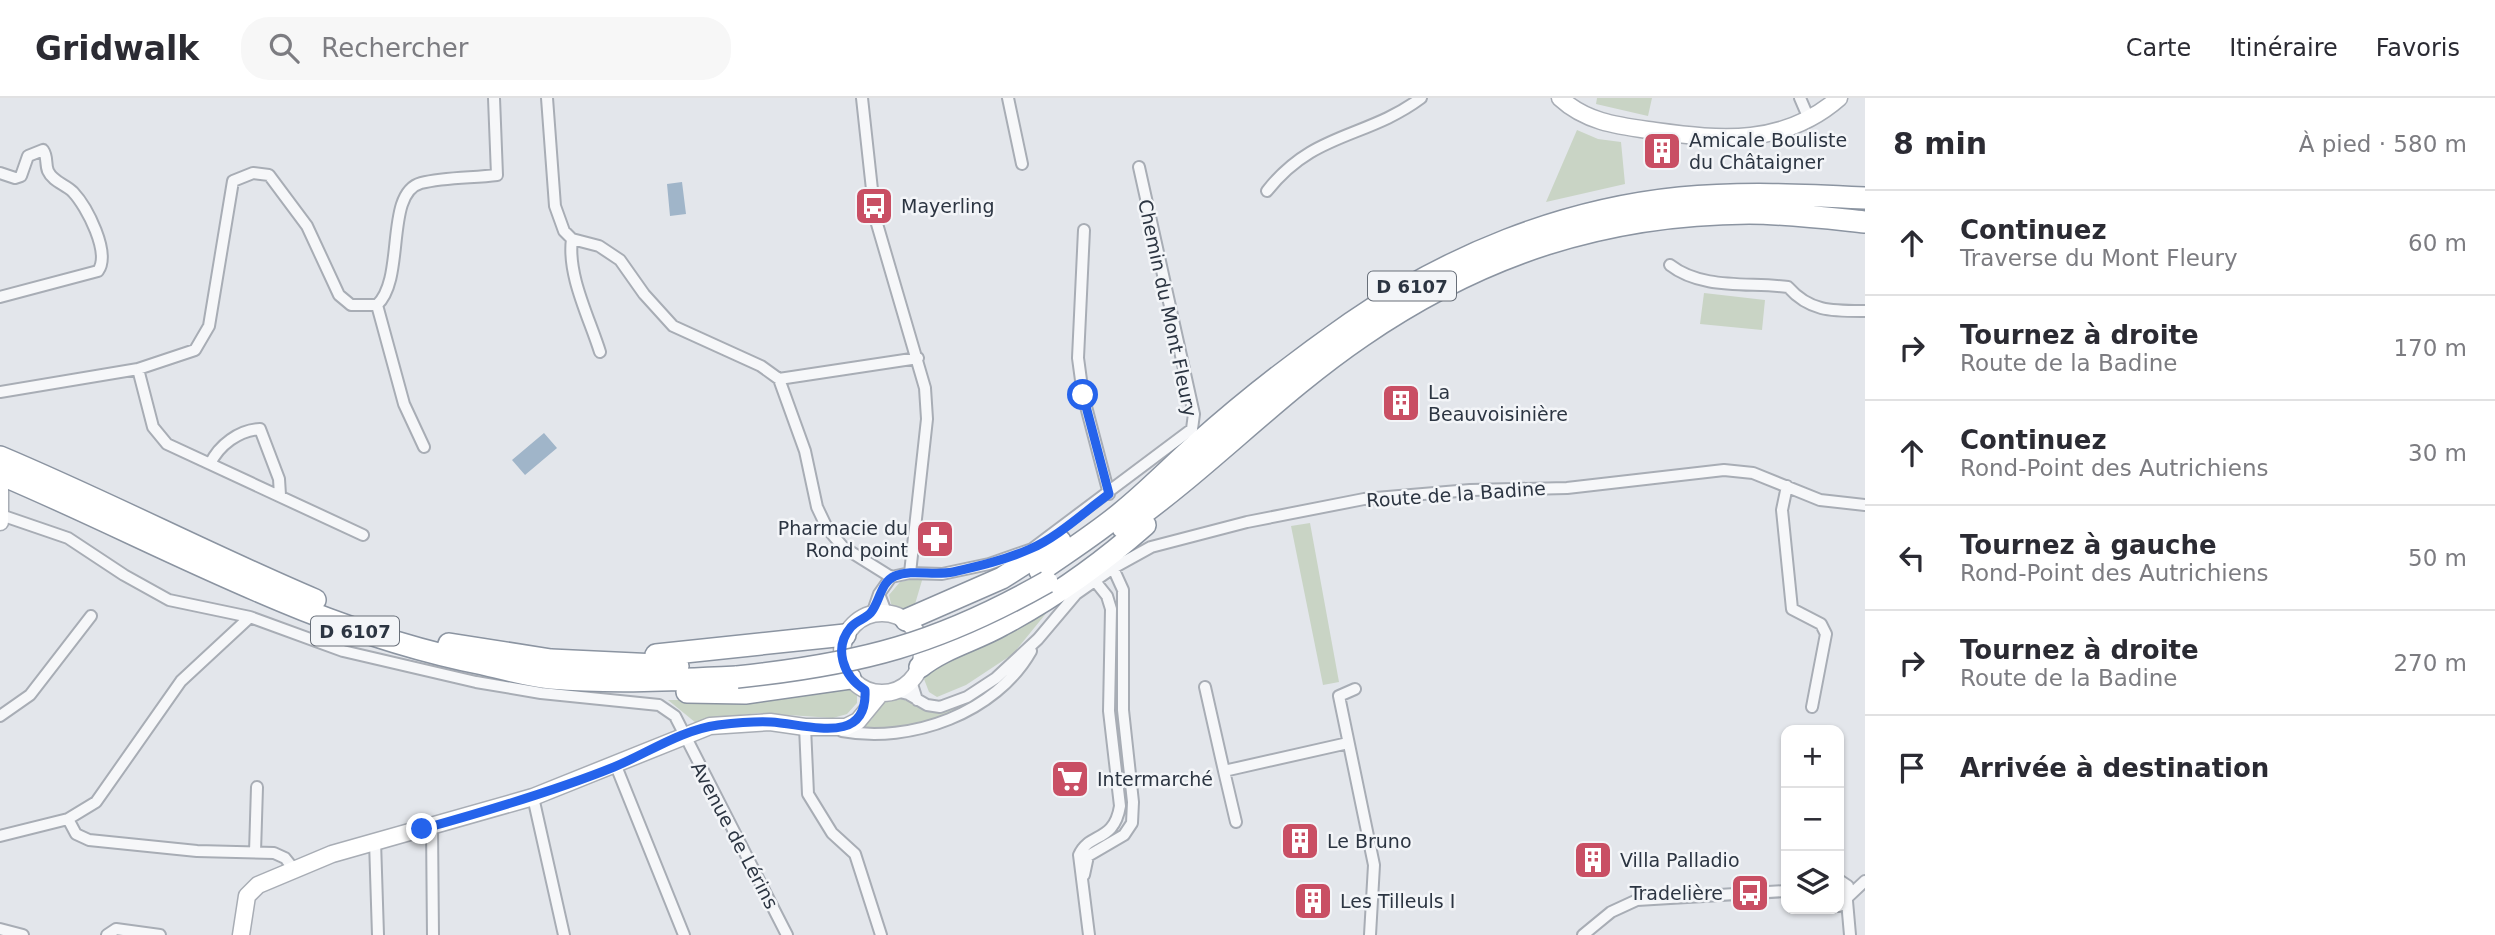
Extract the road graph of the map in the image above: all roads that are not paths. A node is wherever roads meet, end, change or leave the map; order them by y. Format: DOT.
graph roads {
  1 [pos="494,98"];
  2 [pos="547,98"];
  3 [pos="862,98"];
  4 [pos="1008,98"];
  5 [pos="1421,98"];
  6 [pos="1560,98"];
  7 [pos="1800,98"];
  8 [pos="1839,98"];
  9 [pos="1809,119"];
  10 [pos="1021,164"];
  11 [pos="1139,167"];
  12 [pos="0,173"];
  13 [pos="1267,191"];
  14 [pos="1865,198"];
  15 [pos="1865,222"];
  16 [pos="1084,230"];
  17 [pos="572,239"];
  18 [pos="1670,265"];
  19 [pos="0,298"];
  20 [pos="377,305"];
  21 [pos="1865,311"];
  22 [pos="600,352"];
  23 [pos="918,358"];
  24 [pos="138,369"];
  25 [pos="779,379"];
  26 [pos="0,392"];
  27 [pos="425,447"];
  28 [pos="1207,449"];
  29 [pos="0,457"];
  30 [pos="210,464"];
  31 [pos="1,485"];
  32 [pos="1787,486"];
  33 [pos="1109,494"];
  34 [pos="280,495"];
  35 [pos="1865,505"];
  36 [pos="1,514"];
  37 [pos="0,522"];
  38 [pos="363,535"];
  39 [pos="1113,568"];
  40 [pos="911,572"];
  41 [pos="891,577"];
  42 [pos="1096,581"];
  43 [pos="888,615"];
  44 [pos="91,616"];
  45 [pos="250,617"];
  46 [pos="845,635"];
  47 [pos="1038,639"];
  48 [pos="550,669"];
  49 [pos="916,674"];
  50 [pos="1205,687"];
  51 [pos="873,688"];
  52 [pos="1355,689"];
  53 [pos="917,700"];
  54 [pos="1812,707"];
  55 [pos="1123,710"];
  56 [pos="1109,711"];
  57 [pos="0,716"];
  58 [pos="805,727"];
  59 [pos="828,728"];
  60 [pos="682,735"];
  61 [pos="1348,743"];
  62 [pos="616,766"];
  63 [pos="1224,771"];
  64 [pos="257,787"];
  65 [pos="533,797"];
  66 [pos="68,819"];
  67 [pos="1236,822"];
  68 [pos="432,826"];
  69 [pos="0,836"];
  70 [pos="375,841"];
  71 [pos="256,852"];
  72 [pos="293,868"];
  73 [pos="1864,882"];
  74 [pos="1084,888"];
  75 [pos="1781,891"];
  76 [pos="1844,895"];
  77 [pos="1844,901"];
  78 [pos="0,929"];
  79 [pos="1850,931"];
  80 [pos="23,935"];
  81 [pos="107,935"];
  82 [pos="160,935"];
  83 [pos="241,935"];
  84 [pos="378,935"];
  85 [pos="433,935"];
  86 [pos="564,935"];
  87 [pos="684,935"];
  88 [pos="787,935"];
  89 [pos="881,935"];
  90 [pos="1089,935"];
  91 [pos="1370,935"];
  92 [pos="1583,935"];
  1 -- 20 [label="street"];
  2 -- 17 [label="street"];
  3 -- 23 [label="street"];
  4 -- 10 [label="street"];
  5 -- 13 [label="street"];
  6 -- 9 [label="street"];
  7 -- 9 [label="street"];
  8 -- 9 [label="street"];
  11 -- 33 [label="street, Chemin du Mont Fleury"];
  12 -- 19 [label="street"];
  14 -- 28 [label="highway, D 6107"];
  15 -- 28 [label="highway, D 6107"];
  16 -- 33 [label="street"];
  17 -- 22 [label="street"];
  17 -- 25 [label="street"];
  18 -- 21 [label="street"];
  20 -- 24 [label="street"];
  20 -- 27 [label="street"];
  23 -- 25 [label="street"];
  23 -- 40 [label="street"];
  24 -- 26 [label="street"];
  24 -- 30 [label="street"];
  25 -- 41 [label="street"];
  28 -- 43 [label="highway"];
  28 -- 48 [label="highway, D 6107"];
  28 -- 49 [label="highway"];
  29 -- 48 [label="highway, D 6107"];
  30 -- 34 [label="street"];
  30 -- 34 [label="street"];
  31 -- 36 [label="street"];
  31 -- 48 [label="highway, D 6107"];
  32 -- 35 [label="street, Route de la Badine"];
  32 -- 39 [label="street, Route de la Badine"];
  32 -- 54 [label="street"];
  33 -- 40 [label="street"];
  34 -- 38 [label="street"];
  36 -- 37 [label="street"];
  36 -- 45 [label="street, Avenue de Lérins"];
  39 -- 42 [label="street, Route de la Badine"];
  39 -- 55 [label="street"];
  40 -- 41 [label="street"];
  41 -- 43 [label="street"];
  42 -- 47 [label="street, Route de la Badine"];
  42 -- 56 [label="street"];
  43 -- 46 [label="street"];
  43 -- 49 [label="street"];
  44 -- 57 [label="street"];
  45 -- 60 [label="street, Avenue de Lérins"];
  45 -- 66 [label="street"];
  46 -- 48 [label="highway"];
  46 -- 51 [label="street"];
  47 -- 53 [label="street, Route de la Badine"];
  47 -- 59 [label="street, Route de la Badine"];
  48 -- 51 [label="highway"];
  49 -- 51 [label="street"];
  49 -- 53 [label="street"];
  50 -- 63 [label="street"];
  51 -- 53 [label="street, Route de la Badine"];
  51 -- 59 [label="street, Route de la Badine"];
  52 -- 61 [label="street"];
  55 -- 56 [label="street"];
  55 -- 74 [label="street"];
  56 -- 74 [label="street"];
  58 -- 59 [label="street, Route de la Badine"];
  58 -- 60 [label="street, Route de la Badine"];
  58 -- 89 [label="street"];
  60 -- 62 [label="street, Route de la Badine"];
  60 -- 88 [label="street, Avenue de Lérins"];
  61 -- 63 [label="street"];
  61 -- 91 [label="street"];
  62 -- 65 [label="street, Route de la Badine"];
  62 -- 87 [label="street"];
  63 -- 67 [label="street"];
  64 -- 71 [label="street"];
  65 -- 68 [label="street, Route de la Badine"];
  65 -- 86 [label="street"];
  66 -- 69 [label="street"];
  66 -- 71 [label="street"];
  68 -- 70 [label="street, Route de la Badine"];
  68 -- 85 [label="street"];
  70 -- 72 [label="street, Route de la Badine"];
  70 -- 84 [label="street"];
  71 -- 72 [label="street"];
  72 -- 83 [label="street, Route de la Badine"];
  73 -- 76 [label="street"];
  74 -- 90 [label="street"];
  75 -- 92 [label="street"];
  77 -- 79 [label="street"];
  78 -- 80 [label="street"];
  81 -- 82 [label="street"];
}
